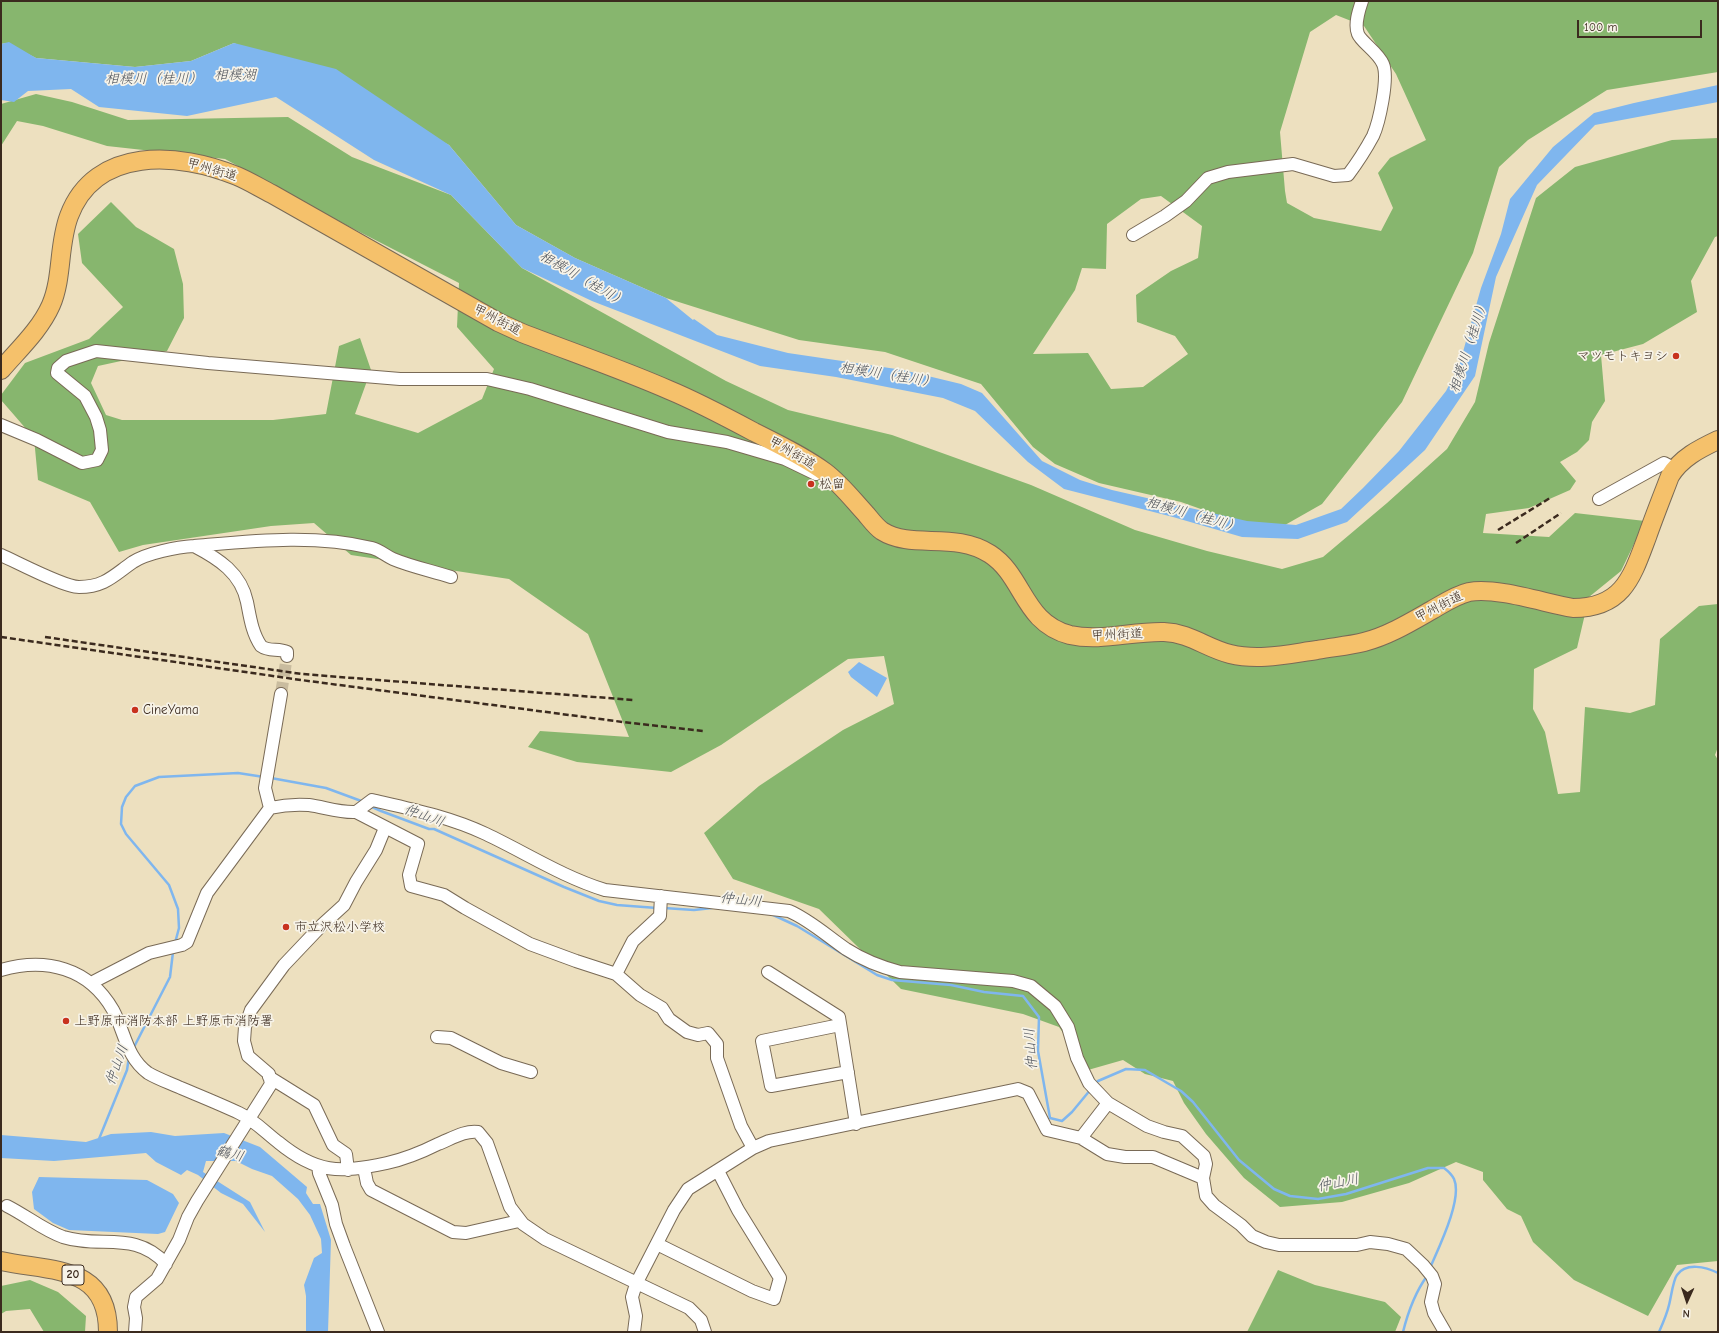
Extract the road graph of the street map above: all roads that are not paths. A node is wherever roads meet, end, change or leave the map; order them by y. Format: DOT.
graph roads {
  1 [pos="1362,1"];
  2 [pos="1133,235"];
  3 [pos="1,370"];
  4 [pos="1,426"];
  5 [pos="1718,440"];
  6 [pos="1675,469"];
  7 [pos="824,472"];
  8 [pos="1599,499"];
  9 [pos="193,546"];
  10 [pos="1,555"];
  11 [pos="452,577"];
  12 [pos="287,656"];
  13 [pos="282,694"];
  14 [pos="270,808"];
  15 [pos="356,812"];
  16 [pos="385,828"];
  17 [pos="661,896"];
  18 [pos="1,970"];
  19 [pos="768,972"];
  20 [pos="616,974"];
  21 [pos="92,983"];
  22 [pos="840,1025"];
  23 [pos="437,1036"];
  24 [pos="531,1072"];
  25 [pos="848,1072"];
  26 [pos="269,1077"];
  27 [pos="1104,1098"];
  28 [pos="246,1123"];
  29 [pos="856,1124"];
  30 [pos="1081,1138"];
  31 [pos="753,1148"];
  32 [pos="318,1166"];
  33 [pos="364,1168"];
  34 [pos="348,1170"];
  35 [pos="718,1171"];
  36 [pos="1203,1178"];
  37 [pos="7,1206"];
  38 [pos="519,1221"];
  39 [pos="657,1244"];
  40 [pos="1,1261"];
  41 [pos="166,1264"];
  42 [pos="636,1284"];
  43 [pos="108,1332"];
  44 [pos="135,1332"];
  45 [pos="378,1332"];
  46 [pos="634,1332"];
  47 [pos="705,1332"];
  48 [pos="1445,1332"];
  1 -- 2 [label="street"];
  3 -- 7 [label="highway, 甲州街道"];
  4 -- 7 [label="street"];
  5 -- 6 [label="highway, 甲州街道"];
  6 -- 7 [label="highway, 甲州街道"];
  6 -- 8 [label="street"];
  9 -- 10 [label="street"];
  9 -- 11 [label="street"];
  9 -- 12 [label="street"];
  13 -- 14 [label="street"];
  14 -- 15 [label="street"];
  14 -- 21 [label="street"];
  15 -- 16 [label="street"];
  15 -- 17 [label="street"];
  16 -- 20 [label="street"];
  16 -- 26 [label="street"];
  17 -- 20 [label="street"];
  17 -- 27 [label="street"];
  18 -- 21 [label="street"];
  19 -- 22 [label="street"];
  20 -- 31 [label="street"];
  21 -- 28 [label="street"];
  22 -- 25 [label="street"];
  22 -- 25 [label="street"];
  23 -- 24 [label="street"];
  25 -- 29 [label="street"];
  26 -- 28 [label="street"];
  26 -- 34 [label="street"];
  27 -- 30 [label="street"];
  27 -- 36 [label="street"];
  28 -- 32 [label="street"];
  28 -- 41 [label="street"];
  29 -- 30 [label="street"];
  29 -- 31 [label="street"];
  30 -- 36 [label="street"];
  31 -- 35 [label="street"];
  32 -- 34 [label="street"];
  32 -- 45 [label="street"];
  33 -- 34 [label="street"];
  33 -- 38 [label="street"];
  33 -- 38 [label="street"];
  35 -- 39 [label="street"];
  35 -- 39 [label="street"];
  36 -- 48 [label="street"];
  37 -- 41 [label="street"];
  38 -- 42 [label="street"];
  39 -- 42 [label="street"];
  40 -- 43 [label="highway, 20"];
  41 -- 44 [label="street"];
  42 -- 46 [label="street"];
  42 -- 47 [label="street"];
}
